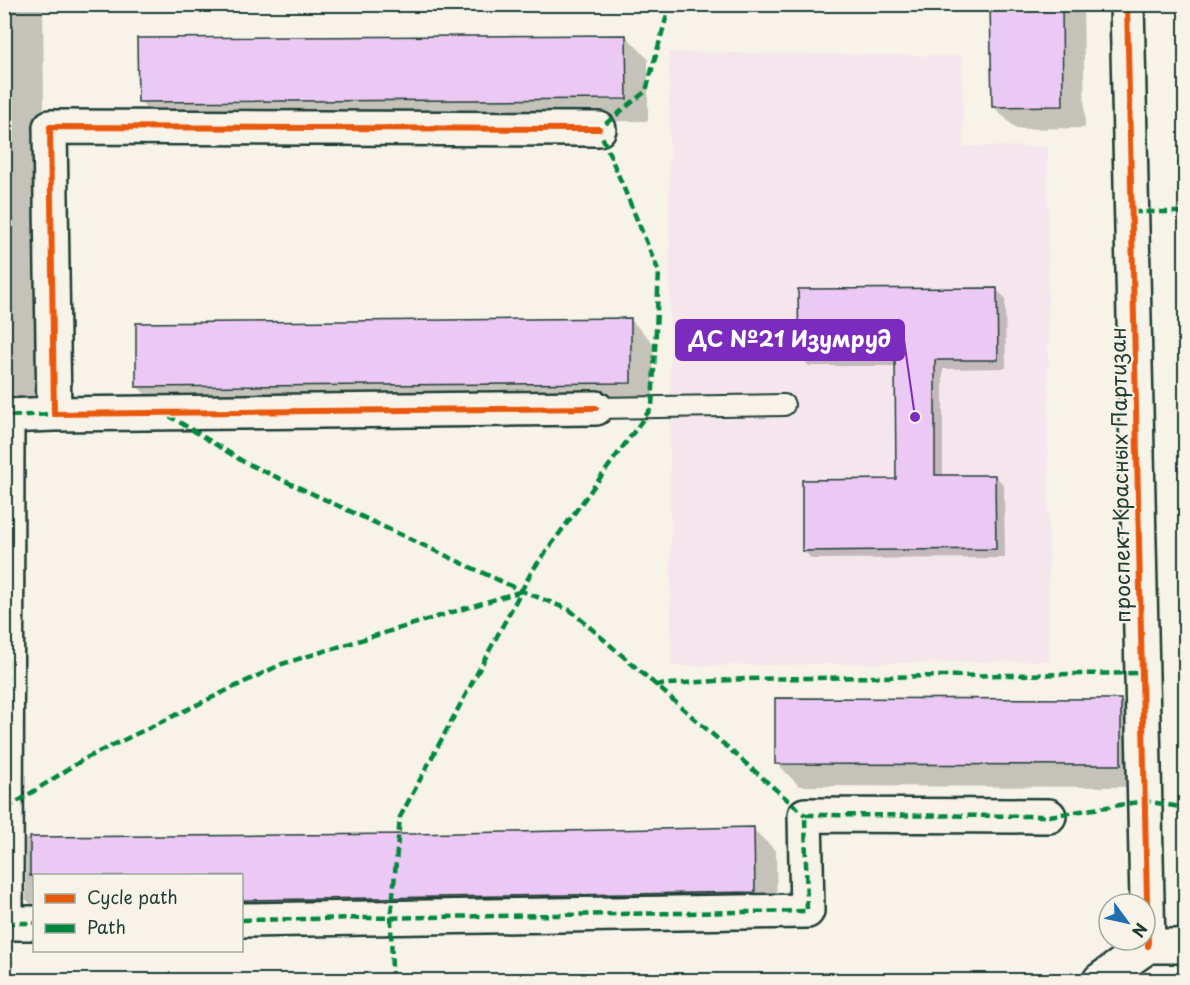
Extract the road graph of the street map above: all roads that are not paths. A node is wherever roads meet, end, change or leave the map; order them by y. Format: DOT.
graph roads {
  1 [pos="1127,4"];
  2 [pos="599,129"];
  3 [pos="784,405"];
  4 [pos="596,408"];
  5 [pos="54,414"];
  6 [pos="1049,816"];
  7 [pos="1147,892"];
  8 [pos="243,920"];
  9 [pos="15,923"];
  10 [pos="1157,946"];
  11 [pos="1185,946"];
  12 [pos="1140,952"];
  13 [pos="1100,981"];
  1 -- 7 [label="street, проспект Красных Партизан"];
  2 -- 5 [label="street"];
  3 -- 4 [label="lane"];
  4 -- 5 [label="street"];
  5 -- 9 [label="street"];
  6 -- 8 [label="street"];
  10 -- 11 [label="street"];
  12 -- 13 [label="street"];
}
